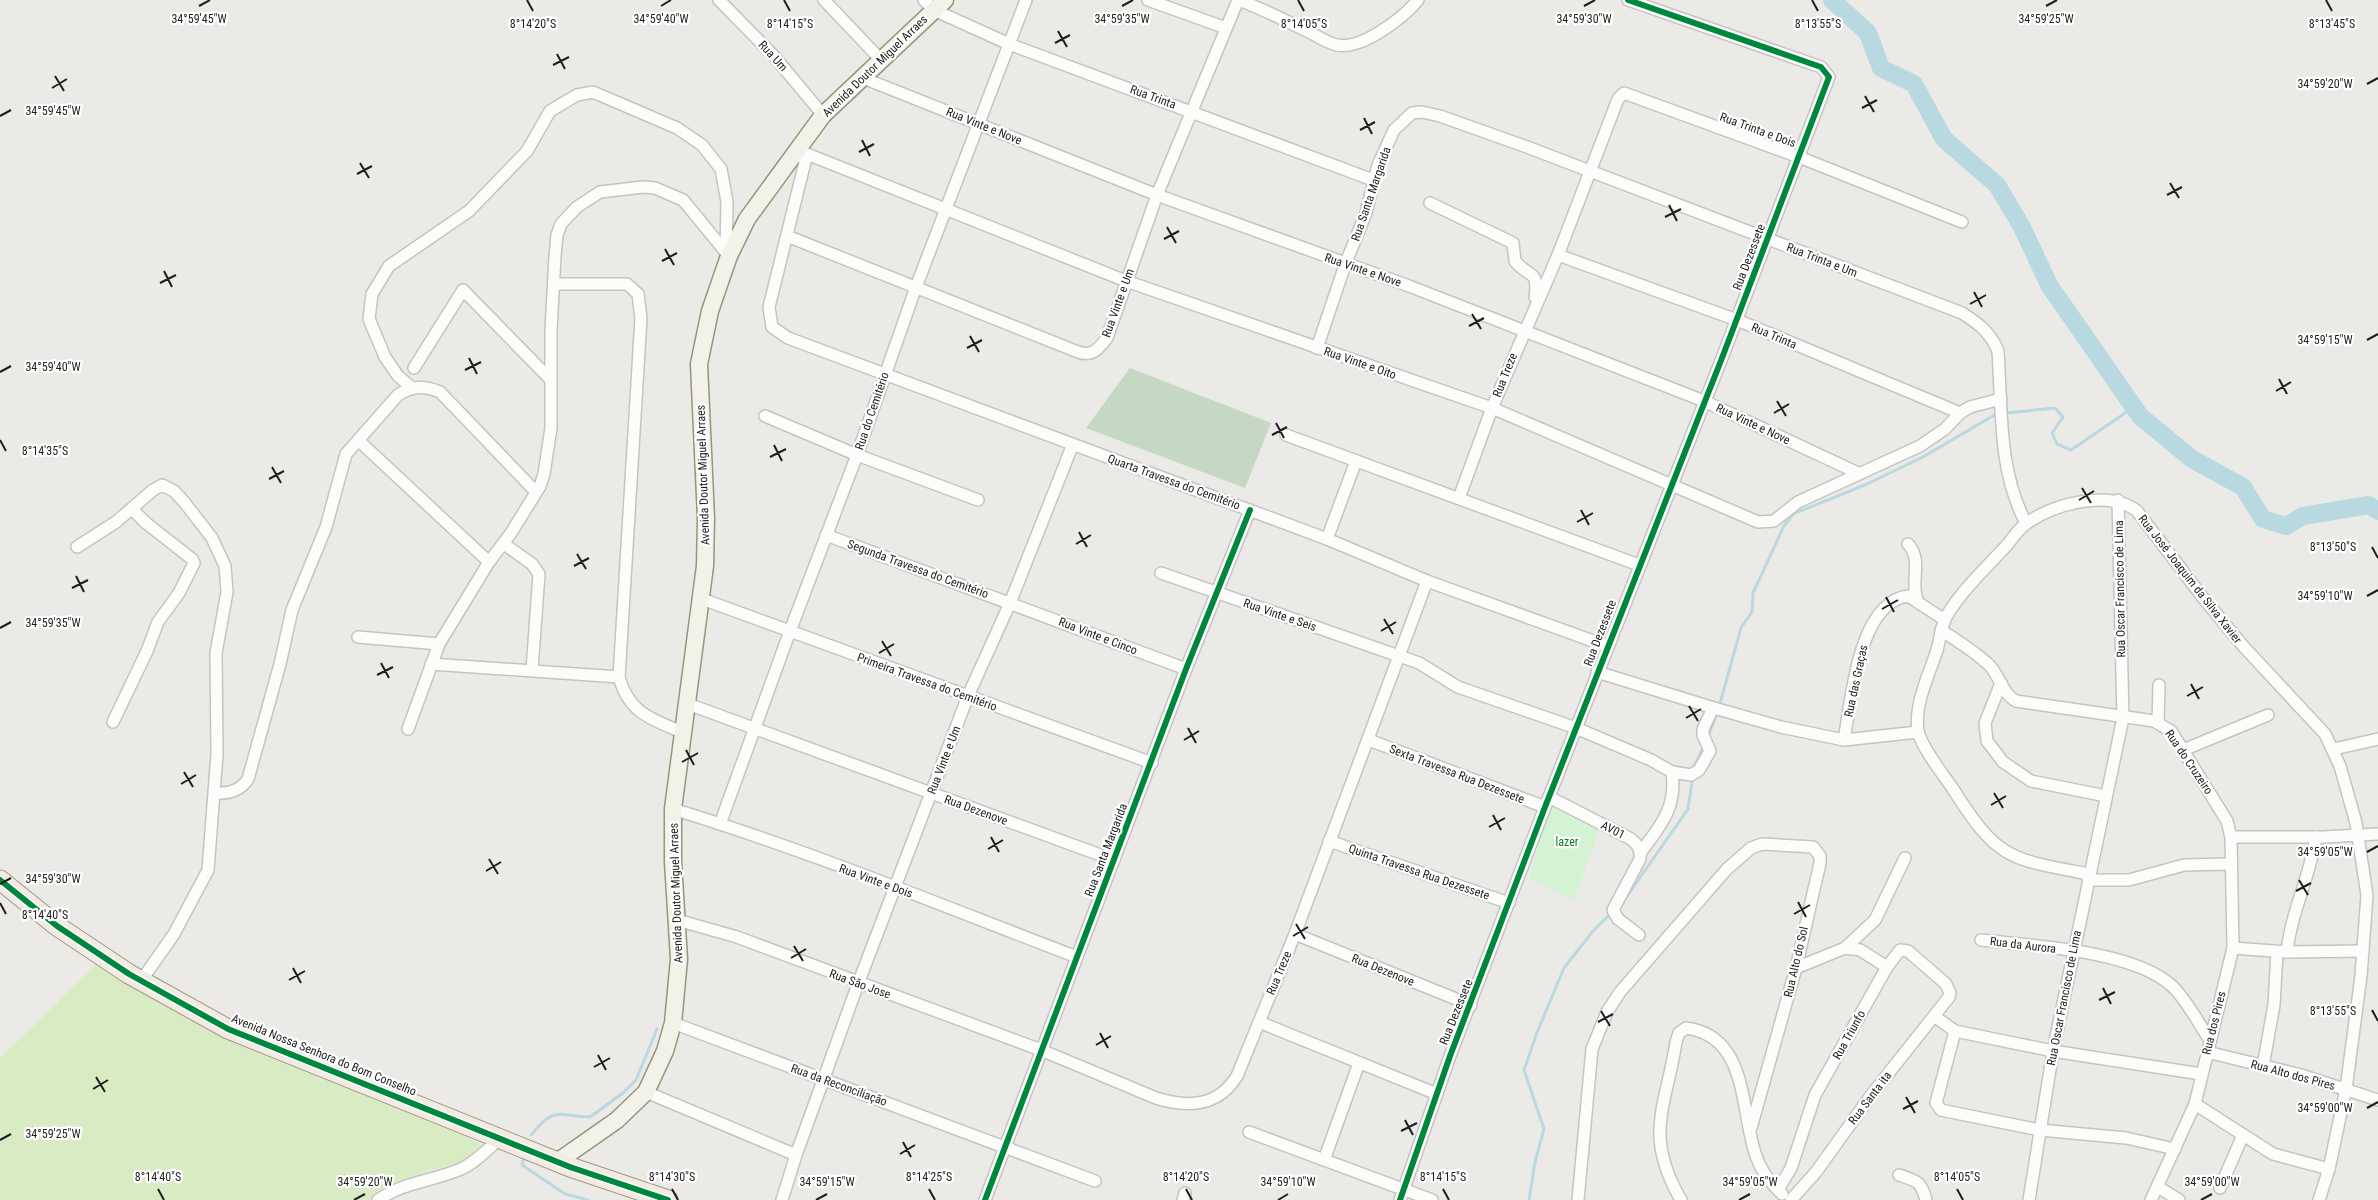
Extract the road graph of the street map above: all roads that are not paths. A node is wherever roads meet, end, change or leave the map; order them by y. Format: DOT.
graph roads {
  1 [pos="719,0"];
  2 [pos="824,0"];
  3 [pos="1026,0"];
  4 [pos="1148,0"];
  5 [pos="1239,0"];
  6 [pos="1418,0"];
  7 [pos="1628,0"];
  8 [pos="934,3"];
  9 [pos="1226,28"];
  10 [pos="1009,44"];
  11 [pos="881,60"];
  12 [pos="863,78"];
  13 [pos="1629,94"];
  14 [pos="1191,111"];
  15 [pos="823,115"];
  16 [pos="980,125"];
  17 [pos="807,154"];
  18 [pos="1800,157"];
  19 [pos="790,160"];
  20 [pos="1591,172"];
  21 [pos="1373,180"];
  22 [pos="1157,195"];
  23 [pos="1430,203"];
  24 [pos="948,208"];
  25 [pos="1962,222"];
  26 [pos="788,236"];
  27 [pos="1768,239"];
  28 [pos="727,254"];
  29 [pos="1558,256"];
  30 [pos="1345,265"];
  31 [pos="1126,281"];
  32 [pos="555,284"];
  33 [pos="916,287"];
  34 [pos="1534,308"];
  35 [pos="1737,320"];
  36 [pos="1524,330"];
  37 [pos="1317,348"];
  38 [pos="414,368"];
  39 [pos="884,373"];
  40 [pos="550,379"];
  41 [pos="412,388"];
  42 [pos="1704,401"];
  43 [pos="2002,402"];
  44 [pos="1492,408"];
  45 [pos="1960,413"];
  46 [pos="765,416"];
  47 [pos="1286,435"];
  48 [pos="358,440"];
  49 [pos="1073,444"];
  50 [pos="857,455"];
  51 [pos="1356,461"];
  52 [pos="1858,473"];
  53 [pos="1672,484"];
  54 [pos="536,492"];
  55 [pos="1460,498"];
  56 [pos="978,500"];
  57 [pos="2118,500"];
  58 [pos="132,509"];
  59 [pos="1250,510"];
  60 [pos="2026,523"];
  61 [pos="826,535"];
  62 [pos="1327,539"];
  63 [pos="504,544"];
  64 [pos="1908,544"];
  65 [pos="77,547"];
  66 [pos="489,562"];
  67 [pos="1639,565"];
  68 [pos="1161,573"];
  69 [pos="1427,581"];
  70 [pos="1215,593"];
  71 [pos="702,599"];
  72 [pos="1916,600"];
  73 [pos="1010,603"];
  74 [pos="1943,625"];
  75 [pos="790,630"];
  76 [pos="358,637"];
  77 [pos="439,644"];
  78 [pos="1607,646"];
  79 [pos="1398,656"];
  80 [pos="431,664"];
  81 [pos="1186,669"];
  82 [pos="532,670"];
  83 [pos="1597,672"];
  84 [pos="619,677"];
  85 [pos="2001,683"];
  86 [pos="2159,685"];
  87 [pos="968,696"];
  88 [pos="688,704"];
  89 [pos="1717,709"];
  90 [pos="2268,715"];
  91 [pos="2123,718"];
  92 [pos="113,722"];
  93 [pos="2158,723"];
  94 [pos="754,728"];
  95 [pos="1576,728"];
  96 [pos="408,729"];
  97 [pos="1918,732"];
  98 [pos="684,733"];
  99 [pos="2378,739"];
  100 [pos="1368,740"];
  101 [pos="1844,740"];
  102 [pos="2334,749"];
  103 [pos="2183,750"];
  104 [pos="1152,764"];
  105 [pos="1672,772"];
  106 [pos="215,793"];
  107 [pos="931,793"];
  108 [pos="2106,796"];
  109 [pos="1547,802"];
  110 [pos="673,809"];
  111 [pos="720,824"];
  112 [pos="2378,834"];
  113 [pos="2359,836"];
  114 [pos="2230,837"];
  115 [pos="2316,837"];
  116 [pos="1329,841"];
  117 [pos="1641,852"];
  118 [pos="1905,858"];
  119 [pos="1114,860"];
  120 [pos="2231,864"];
  121 [pos="2088,877"];
  122 [pos="0,880"];
  123 [pos="895,887"];
  124 [pos="1509,903"];
  125 [pos="678,920"];
  126 [pos="1295,934"];
  127 [pos="1639,935"];
  128 [pos="1980,940"];
  129 [pos="1845,948"];
  130 [pos="2233,948"];
  131 [pos="2362,951"];
  132 [pos="2074,952"];
  133 [pos="2282,952"];
  134 [pos="1077,957"];
  135 [pos="1887,967"];
  136 [pos="1796,968"];
  137 [pos="141,981"];
  138 [pos="858,984"];
  139 [pos="1949,997"];
  140 [pos="1471,1005"];
  141 [pos="1934,1016"];
  142 [pos="1259,1022"];
  143 [pos="673,1023"];
  144 [pos="1955,1031"];
  145 [pos="2210,1040"];
  146 [pos="1042,1050"];
  147 [pos="2053,1051"];
  148 [pos="2207,1052"];
  149 [pos="1359,1063"];
  150 [pos="2263,1066"];
  151 [pos="2201,1074"];
  152 [pos="824,1079"];
  153 [pos="2346,1089"];
  154 [pos="646,1092"];
  155 [pos="1437,1094"];
  156 [pos="2378,1100"];
  157 [pos="2195,1104"];
  158 [pos="1751,1128"];
  159 [pos="2040,1130"];
  160 [pos="1249,1132"];
  161 [pos="2242,1135"];
  162 [pos="500,1138"];
  163 [pos="1005,1146"];
  164 [pos="2175,1149"];
  165 [pos="796,1155"];
  166 [pos="1324,1160"];
  167 [pos="557,1162"];
  168 [pos="2329,1169"];
  169 [pos="1899,1175"];
  170 [pos="1096,1181"];
  171 [pos="2158,1187"];
  172 [pos="2220,1188"];
  173 [pos="1778,1190"];
  174 [pos="1402,1195"];
  175 [pos="378,1200"];
  176 [pos="668,1200"];
  177 [pos="782,1200"];
  178 [pos="986,1200"];
  179 [pos="1432,1200"];
  180 [pos="1578,1200"];
  181 [pos="1681,1200"];
  182 [pos="1790,1200"];
  183 [pos="1926,1200"];
  184 [pos="2028,1200"];
  185 [pos="2151,1200"];
  186 [pos="2179,1200"];
  187 [pos="2319,1200"];
  1 -- 15 [label="street, Rua Um"];
  2 -- 11 [label="street"];
  3 -- 10 [label="street, Rua do Cemitério"];
  4 -- 9 [label="street"];
  5 -- 6 [label="street"];
  5 -- 9 [label="street, Rua Vinte e Um"];
  7 -- 18 [label="street, Rua Dezessete"];
  8 -- 10 [label="street, Rua Trinta"];
  8 -- 11 [label="main road, Avenida Doutor Miguel Arraes"];
  9 -- 14 [label="street, Rua Vinte e Um"];
  10 -- 14 [label="street, Rua Trinta"];
  10 -- 16 [label="street, Rua do Cemitério"];
  11 -- 12 [label="main road, Avenida Doutor Miguel Arraes"];
  12 -- 15 [label="main road, Avenida Doutor Miguel Arraes"];
  12 -- 16 [label="street, Rua Vinte e Nove"];
  13 -- 18 [label="street, Rua Trinta e Dois"];
  13 -- 20 [label="street, Rua Treze"];
  14 -- 21 [label="street, Rua Trinta"];
  14 -- 22 [label="street, Rua Vinte e Um"];
  15 -- 19 [label="main road, Avenida Doutor Miguel Arraes"];
  16 -- 22 [label="street, Rua Vinte e Nove"];
  16 -- 24 [label="street, Rua do Cemitério"];
  17 -- 19 [label="street"];
  17 -- 24 [label="street, Rua Vinte e Oito"];
  17 -- 26 [label="street, Quarta Travessa do Cemitério"];
  18 -- 25 [label="street, Rua Trinta e Dois"];
  18 -- 27 [label="street, Rua Dezessete"];
  19 -- 28 [label="main road, Avenida Doutor Miguel Arraes"];
  20 -- 21 [label="street, Rua Santa Margarida"];
  20 -- 27 [label="street, Rua Trinta e Um"];
  20 -- 29 [label="street, Rua Treze"];
  21 -- 30 [label="street, Rua Santa Margarida"];
  22 -- 30 [label="street, Rua Vinte e Nove"];
  22 -- 31 [label="street, Rua Vinte e Um"];
  23 -- 34 [label="street"];
  24 -- 31 [label="street, Rua Vinte e Oito"];
  24 -- 33 [label="street, Rua do Cemitério"];
  26 -- 33 [label="street, Rua Vinte e Um"];
  26 -- 39 [label="street, Quarta Travessa do Cemitério"];
  27 -- 35 [label="street, Rua Dezessete"];
  27 -- 43 [label="street, Rua Trinta e Um"];
  28 -- 32 [label="street"];
  28 -- 41 [label="street"];
  28 -- 71 [label="main road, Avenida Doutor Miguel Arraes"];
  29 -- 34 [label="street, Rua Treze"];
  29 -- 35 [label="street, Rua Trinta"];
  30 -- 36 [label="street, Rua Vinte e Nove"];
  30 -- 37 [label="street, Rua Santa Margarida"];
  31 -- 33 [label="street, Rua Vinte e Um"];
  31 -- 37 [label="street, Rua Vinte e Oito"];
  32 -- 40 [label="street"];
  32 -- 84 [label="street"];
  33 -- 39 [label="street, Rua do Cemitério"];
  34 -- 36 [label="street, Rua Treze"];
  35 -- 42 [label="street, Rua Dezessete"];
  35 -- 45 [label="street, Rua Trinta"];
  36 -- 42 [label="street, Rua Vinte e Nove"];
  36 -- 44 [label="street, Rua Treze"];
  37 -- 44 [label="street, Rua Vinte e Oito"];
  38 -- 40 [label="street"];
  39 -- 49 [label="street, Quarta Travessa do Cemitério"];
  39 -- 50 [label="street, Rua do Cemitério"];
  40 -- 54 [label="street"];
  41 -- 48 [label="street"];
  41 -- 54 [label="street"];
  42 -- 52 [label="street, Rua Vinte e Nove"];
  42 -- 53 [label="street, Rua Dezessete"];
  43 -- 45 [label="street"];
  43 -- 60 [label="street"];
  44 -- 53 [label="street, Rua Vinte e Oito"];
  44 -- 55 [label="street, Rua Treze"];
  45 -- 52 [label="street"];
  46 -- 50 [label="street"];
  47 -- 51 [label="street"];
  48 -- 66 [label="street"];
  48 -- 106 [label="street"];
  49 -- 59 [label="street, Quarta Travessa do Cemitério"];
  49 -- 73 [label="street, Rua Vinte e Um"];
  50 -- 56 [label="street"];
  50 -- 61 [label="street, Rua do Cemitério"];
  51 -- 55 [label="street"];
  51 -- 62 [label="street"];
  52 -- 53 [label="street, Rua Vinte e Oito"];
  53 -- 67 [label="street, Rua Dezessete"];
  54 -- 63 [label="street"];
  55 -- 67 [label="street"];
  57 -- 60 [label="street"];
  57 -- 91 [label="street, Rua Oscar Francisco de Lima"];
  57 -- 102 [label="street, Rua José Joaquim da Silva Xavier"];
  58 -- 65 [label="street"];
  58 -- 92 [label="street"];
  58 -- 106 [label="street"];
  59 -- 62 [label="street, Quarta Travessa do Cemitério"];
  59 -- 70 [label="street, Rua Santa Margarida"];
  60 -- 74 [label="street"];
  61 -- 73 [label="street, Segunda Travessa do Cemitério"];
  61 -- 75 [label="street, Rua do Cemitério"];
  62 -- 69 [label="street, Quarta Travessa do Cemitério"];
  63 -- 66 [label="street"];
  63 -- 82 [label="street"];
  64 -- 72 [label="street"];
  66 -- 77 [label="street"];
  67 -- 78 [label="street, Rua Dezessete"];
  68 -- 70 [label="street, Rua Vinte e Seis"];
  69 -- 78 [label="street, Quarta Travessa do Cemitério"];
  69 -- 79 [label="street, Rua Treze"];
  70 -- 79 [label="street, Rua Vinte e Seis"];
  70 -- 81 [label="street, Rua Santa Margarida"];
  71 -- 75 [label="street, Primeira Travessa do Cemitério"];
  71 -- 88 [label="main road, Avenida Doutor Miguel Arraes"];
  72 -- 74 [label="street"];
  72 -- 101 [label="street, Rua das Graças"];
  73 -- 81 [label="street, Rua Vinte e Cinco"];
  73 -- 87 [label="street, Rua Vinte e Um"];
  74 -- 85 [label="street, Rua do Cruzeiro"];
  74 -- 97 [label="street"];
  75 -- 87 [label="street, Primeira Travessa do Cemitério"];
  75 -- 94 [label="street, Rua do Cemitério"];
  76 -- 77 [label="street"];
  77 -- 80 [label="street"];
  78 -- 83 [label="street, Rua Dezessete"];
  79 -- 95 [label="street, Rua Vinte e Seis"];
  79 -- 100 [label="street, Rua Treze"];
  80 -- 82 [label="street"];
  80 -- 96 [label="street"];
  81 -- 104 [label="street, Rua Santa Margarida"];
  82 -- 84 [label="street"];
  83 -- 89 [label="street"];
  83 -- 95 [label="street, Rua Dezessete"];
  84 -- 98 [label="street"];
  85 -- 91 [label="street, Rua do Cruzeiro"];
  85 -- 108 [label="street"];
  86 -- 93 [label="street"];
  87 -- 104 [label="street, Primeira Travessa do Cemitério"];
  87 -- 107 [label="street, Rua Vinte e Um"];
  88 -- 94 [label="street, Rua Dezenove"];
  88 -- 98 [label="main road, Avenida Doutor Miguel Arraes"];
  89 -- 101 [label="street"];
  89 -- 105 [label="street"];
  90 -- 103 [label="street"];
  91 -- 93 [label="street, Rua do Cruzeiro"];
  91 -- 108 [label="street, Rua Oscar Francisco de Lima"];
  93 -- 103 [label="street, Rua do Cruzeiro"];
  94 -- 107 [label="street, Rua Dezenove"];
  94 -- 111 [label="street, Rua do Cemitério"];
  95 -- 105 [label="street, Rua Vinte e Seis"];
  95 -- 109 [label="street, Rua Dezessete"];
  97 -- 101 [label="street"];
  97 -- 121 [label="street"];
  98 -- 110 [label="main road, Avenida Doutor Miguel Arraes"];
  99 -- 102 [label="street"];
  100 -- 109 [label="street, Sexta Travessa Rua Dezessete"];
  100 -- 116 [label="street, Rua Treze"];
  102 -- 113 [label="street, Rua José Joaquim da Silva Xavier"];
  103 -- 114 [label="street, Rua do Cruzeiro"];
  104 -- 119 [label="street, Rua Santa Margarida"];
  105 -- 117 [label="street"];
  106 -- 137 [label="street"];
  107 -- 119 [label="street, Rua Dezenove"];
  107 -- 123 [label="street, Rua Vinte e Um"];
  108 -- 121 [label="street, Rua Oscar Francisco de Lima"];
  109 -- 117 [label="street, AV01"];
  109 -- 124 [label="street, Rua Dezessete"];
  110 -- 111 [label="street, Rua Vinte e Dois"];
  110 -- 125 [label="main road, Avenida Doutor Miguel Arraes"];
  111 -- 123 [label="street, Rua Vinte e Dois"];
  112 -- 113 [label="street"];
  113 -- 115 [label="street"];
  113 -- 131 [label="street, Rua José Joaquim da Silva Xavier"];
  114 -- 115 [label="street"];
  114 -- 120 [label="street, Rua dos Pires"];
  115 -- 133 [label="street"];
  116 -- 124 [label="street, Quinta Travessa Rua Dezessete"];
  116 -- 126 [label="street, Rua Treze"];
  117 -- 127 [label="street"];
  118 -- 129 [label="street"];
  119 -- 134 [label="street, Rua Santa Margarida"];
  120 -- 121 [label="street"];
  120 -- 130 [label="street, Rua dos Pires"];
  121 -- 132 [label="street, Rua Oscar Francisco de Lima"];
  122 -- 137 [label="main road, Avenida Nossa Senhora do Bom Conselho"];
  123 -- 134 [label="street, Rua Vinte e Dois"];
  123 -- 138 [label="street, Rua Vinte e Um"];
  124 -- 140 [label="street, Rua Dezessete"];
  125 -- 138 [label="street, Rua São Jose"];
  125 -- 143 [label="main road, Avenida Doutor Miguel Arraes"];
  126 -- 140 [label="street, Rua Dezenove"];
  126 -- 142 [label="street, Rua Treze"];
  128 -- 132 [label="street, Rua da Aurora"];
  129 -- 135 [label="street"];
  129 -- 136 [label="street"];
  130 -- 133 [label="street"];
  130 -- 145 [label="street, Rua dos Pires"];
  131 -- 133 [label="street"];
  131 -- 153 [label="street, Rua José Joaquim da Silva Xavier"];
  132 -- 145 [label="street, Rua da Aurora"];
  132 -- 147 [label="street, Rua Oscar Francisco de Lima"];
  133 -- 150 [label="street"];
  134 -- 146 [label="street, Rua Santa Margarida"];
  135 -- 139 [label="street, Rua Triunfo"];
  135 -- 173 [label="street, Rua Triunfo"];
  136 -- 158 [label="street, Rua Alto do Sol"];
  136 -- 180 [label="street, Rua Alto do Sol"];
  137 -- 162 [label="main road, Avenida Nossa Senhora do Bom Conselho"];
  138 -- 146 [label="street, Rua São Jose"];
  138 -- 152 [label="street, Rua Vinte e Um"];
  139 -- 141 [label="street, Rua Santa ita"];
  140 -- 155 [label="street, Rua Dezessete"];
  141 -- 144 [label="street"];
  141 -- 182 [label="street, Rua Santa ita"];
  142 -- 146 [label="street, Rua Treze"];
  142 -- 149 [label="street"];
  143 -- 152 [label="street, Rua da Reconciliação"];
  143 -- 154 [label="main road, Avenida Doutor Miguel Arraes"];
  144 -- 147 [label="street"];
  144 -- 159 [label="street"];
  145 -- 148 [label="street, Rua dos Pires"];
  146 -- 163 [label="street, Rua Santa Margarida"];
  147 -- 151 [label="street"];
  147 -- 159 [label="street, Rua Oscar Francisco de Lima"];
  148 -- 150 [label="street, Rua Alto dos Pires"];
  148 -- 151 [label="street, Rua dos Pires"];
  149 -- 155 [label="street"];
  149 -- 166 [label="street"];
  150 -- 153 [label="street, Rua Alto dos Pires"];
  151 -- 157 [label="street, Rua dos Pires"];
  152 -- 163 [label="street, Rua da Reconciliação"];
  152 -- 165 [label="street, Rua Vinte e Um"];
  153 -- 156 [label="street, Rua Alto dos Pires"];
  153 -- 168 [label="street, Rua José Joaquim da Silva Xavier"];
  154 -- 165 [label="street"];
  154 -- 167 [label="main road, Avenida Doutor Miguel Arraes"];
  155 -- 174 [label="street, Rua Dezessete"];
  157 -- 161 [label="street"];
  157 -- 164 [label="street, Rua dos Pires"];
  158 -- 173 [label="street"];
  158 -- 181 [label="street"];
  159 -- 164 [label="street"];
  159 -- 184 [label="street, Rua Oscar Francisco de Lima"];
  160 -- 166 [label="street"];
  161 -- 168 [label="street"];
  161 -- 172 [label="street"];
  162 -- 167 [label="main road, Avenida Nossa Senhora do Bom Conselho"];
  162 -- 175 [label="street"];
  163 -- 170 [label="street, Rua da Reconciliação"];
  163 -- 178 [label="street, Rua Santa Margarida"];
  164 -- 171 [label="street, Rua dos Pires"];
  165 -- 177 [label="street, Rua Vinte e Um"];
  166 -- 174 [label="street"];
  167 -- 176 [label="main road, Avenida Nossa Senhora do Bom Conselho"];
  168 -- 187 [label="street, Rua José Joaquim da Silva Xavier"];
  169 -- 183 [label="street"];
  171 -- 185 [label="street, Rua dos Pires"];
  171 -- 186 [label="street"];
  173 -- 182 [label="street"];
  174 -- 179 [label="street"];
}
